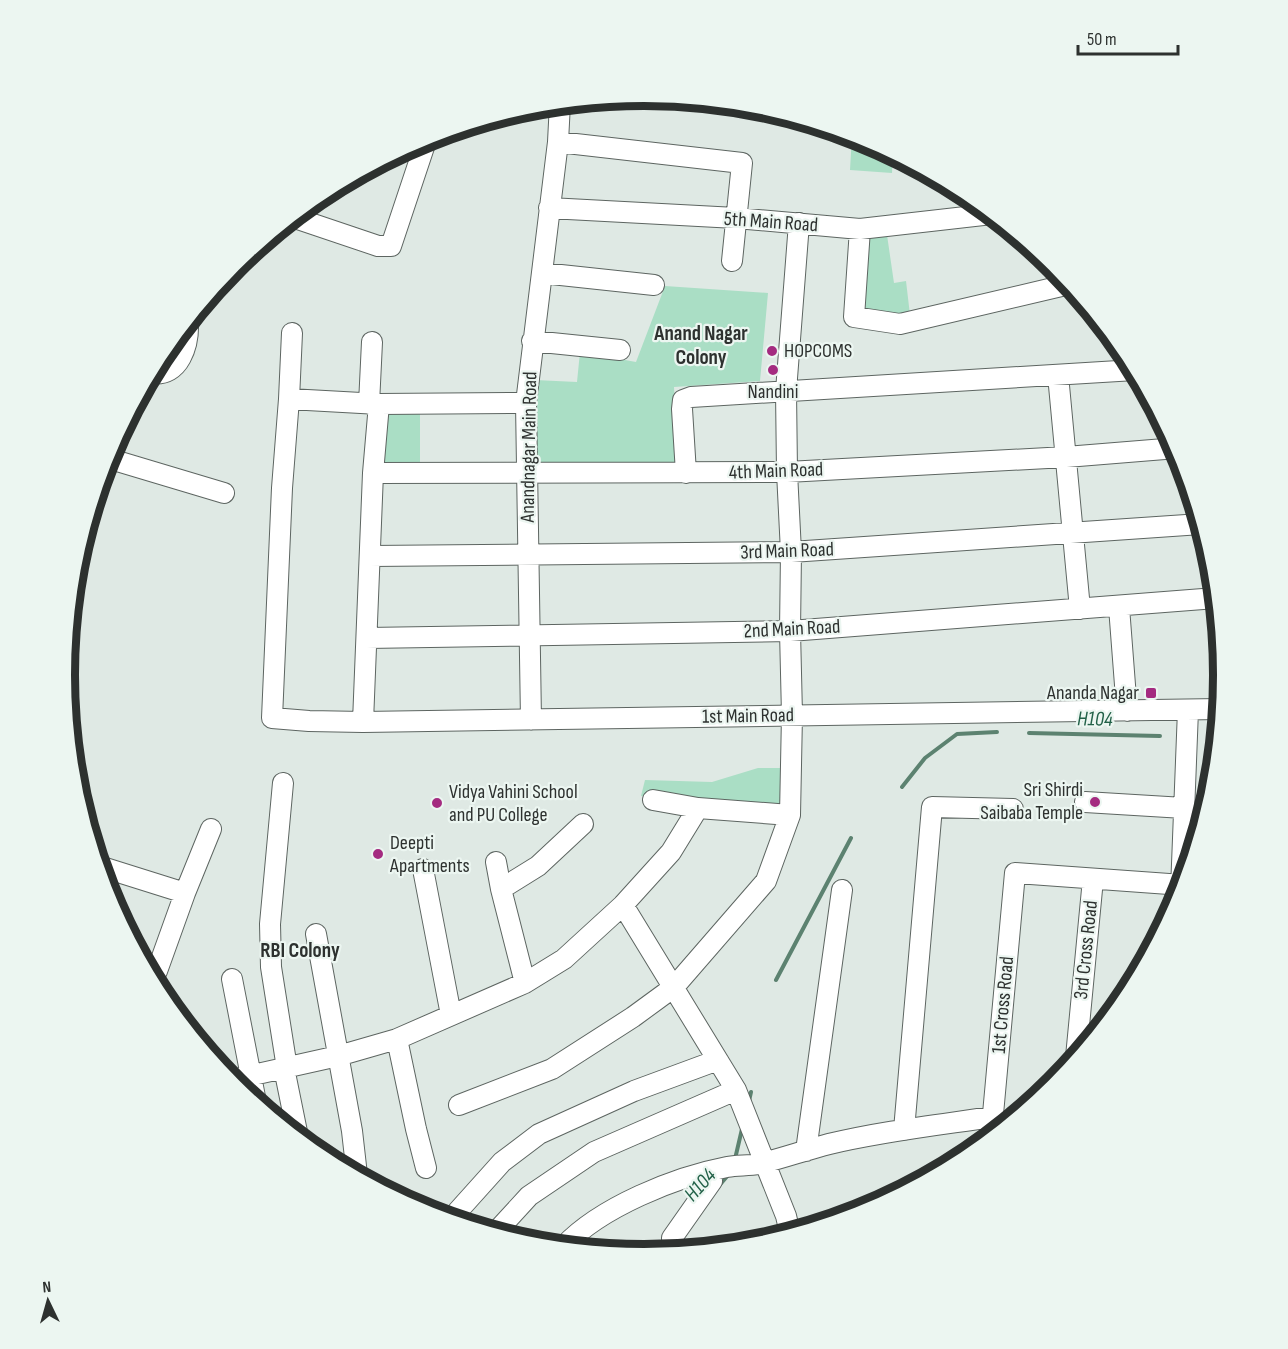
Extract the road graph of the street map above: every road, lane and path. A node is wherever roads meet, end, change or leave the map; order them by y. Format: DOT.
graph roads {
  1 [pos="560,112"];
  2 [pos="558,142"];
  3 [pos="423,150"];
  4 [pos="549,208"];
  5 [pos="980,215"];
  6 [pos="736,218"];
  7 [pos="302,220"];
  8 [pos="799,223"];
  9 [pos="860,229"];
  10 [pos="732,261"];
  11 [pos="542,273"];
  12 [pos="654,285"];
  13 [pos="1060,286"];
  14 [pos="292,333"];
  15 [pos="188,335"];
  16 [pos="532,341"];
  17 [pos="372,342"];
  18 [pos="620,350"];
  19 [pos="1125,371"];
  20 [pos="162,372"];
  21 [pos="1058,375"];
  22 [pos="786,391"];
  23 [pos="289,399"];
  24 [pos="525,403"];
  25 [pos="374,404"];
  26 [pos="1166,449"];
  27 [pos="1066,457"];
  28 [pos="117,461"];
  29 [pos="787,472"];
  30 [pos="374,473"];
  31 [pos="686,473"];
  32 [pos="526,474"];
  33 [pos="224,493"];
  34 [pos="1193,525"];
  35 [pos="1072,533"];
  36 [pos="791,552"];
  37 [pos="528,554"];
  38 [pos="371,556"];
  39 [pos="1208,599"];
  40 [pos="1119,607"];
  41 [pos="1080,609"];
  42 [pos="790,631"];
  43 [pos="529,634"];
  44 [pos="367,638"];
  45 [pos="1212,709"];
  46 [pos="1188,710"];
  47 [pos="1127,711"];
  48 [pos="792,715"];
  49 [pos="531,720"];
  50 [pos="363,722"];
  51 [pos="283,783"];
  52 [pos="653,800"];
  53 [pos="1085,802"];
  54 [pos="698,808"];
  55 [pos="1184,808"];
  56 [pos="1013,809"];
  57 [pos="790,815"];
  58 [pos="583,824"];
  59 [pos="211,829"];
  60 [pos="1183,858"];
  61 [pos="496,862"];
  62 [pos="110,869"];
  63 [pos="423,869"];
  64 [pos="1093,879"];
  65 [pos="1172,886"];
  66 [pos="501,889"];
  67 [pos="842,890"];
  68 [pos="185,893"];
  69 [pos="623,905"];
  70 [pos="316,934"];
  71 [pos="158,969"];
  72 [pos="232,979"];
  73 [pos="525,983"];
  74 [pos="674,987"];
  75 [pos="451,1015"];
  76 [pos="397,1039"];
  77 [pos="1077,1043"];
  78 [pos="338,1056"];
  79 [pos="718,1060"];
  80 [pos="285,1068"];
  81 [pos="240,1075"];
  82 [pos="243,1078"];
  83 [pos="739,1096"];
  84 [pos="459,1105"];
  85 [pos="296,1124"];
  86 [pos="992,1124"];
  87 [pos="990,1126"];
  88 [pos="904,1130"];
  89 [pos="806,1150"];
  90 [pos="760,1163"];
  91 [pos="356,1165"];
  92 [pos="426,1167"];
  93 [pos="710,1171"];
  94 [pos="458,1212"];
  95 [pos="501,1225"];
  96 [pos="788,1225"];
  97 [pos="672,1238"];
  98 [pos="571,1239"];
  1 -- 2 [label="street, Anandnagar Main Road"];
  2 -- 4 [label="street, Anandnagar Main Road"];
  2 -- 6 [label="street"];
  3 -- 7 [label="street"];
  4 -- 6 [label="street, 5th Main Road"];
  4 -- 11 [label="street, Anandnagar Main Road"];
  5 -- 9 [label="street, 5th Main Road"];
  6 -- 8 [label="street, 5th Main Road"];
  6 -- 10 [label="street"];
  8 -- 9 [label="street, 5th Main Road"];
  8 -- 22 [label="street"];
  9 -- 13 [label="street"];
  11 -- 12 [label="street"];
  11 -- 16 [label="street, Anandnagar Main Road"];
  14 -- 23 [label="street"];
  15 -- 20 [label="street"];
  16 -- 18 [label="street"];
  16 -- 24 [label="street, Anandnagar Main Road"];
  17 -- 25 [label="street"];
  19 -- 21 [label="street"];
  21 -- 22 [label="street"];
  21 -- 27 [label="street"];
  22 -- 29 [label="street"];
  22 -- 31 [label="street"];
  23 -- 25 [label="street"];
  23 -- 50 [label="street, 1st Main Road"];
  24 -- 25 [label="street"];
  24 -- 32 [label="street, Anandnagar Main Road"];
  25 -- 30 [label="street"];
  26 -- 27 [label="street, 4th Main Road"];
  27 -- 29 [label="street, 4th Main Road"];
  27 -- 35 [label="street"];
  28 -- 33 [label="street"];
  29 -- 31 [label="street, 4th Main Road"];
  29 -- 36 [label="street"];
  30 -- 32 [label="street, 4th Main Road"];
  30 -- 38 [label="street"];
  31 -- 32 [label="street, 4th Main Road"];
  32 -- 37 [label="street, Anandnagar Main Road"];
  34 -- 35 [label="street, 3rd Main Road"];
  35 -- 36 [label="street, 3rd Main Road"];
  35 -- 41 [label="street"];
  36 -- 37 [label="street, 3rd Main Road"];
  36 -- 42 [label="street"];
  37 -- 38 [label="street, 3rd Main Road"];
  37 -- 43 [label="street, Anandnagar Main Road"];
  38 -- 44 [label="street"];
  39 -- 40 [label="street, 2nd Main Road"];
  40 -- 41 [label="street, 2nd Main Road"];
  40 -- 47 [label="street"];
  41 -- 42 [label="street, 2nd Main Road"];
  42 -- 43 [label="street, 2nd Main Road"];
  42 -- 48 [label="street"];
  43 -- 44 [label="street, 2nd Main Road"];
  43 -- 49 [label="street, Anandnagar Main Road"];
  44 -- 50 [label="street"];
  45 -- 46 [label="street, 1st Main Road"];
  46 -- 47 [label="street, 1st Main Road"];
  46 -- 55 [label="street"];
  47 -- 48 [label="street, 1st Main Road"];
  48 -- 49 [label="street, 1st Main Road"];
  48 -- 57 [label="street"];
  49 -- 50 [label="street, 1st Main Road"];
  51 -- 80 [label="street"];
  52 -- 54 [label="street"];
  53 -- 55 [label="street"];
  54 -- 57 [label="street"];
  54 -- 69 [label="street"];
  55 -- 60 [label="street"];
  56 -- 88 [label="street"];
  57 -- 74 [label="street"];
  58 -- 66 [label="street"];
  59 -- 68 [label="street"];
  61 -- 66 [label="street"];
  62 -- 68 [label="street"];
  63 -- 75 [label="street"];
  64 -- 65 [label="street"];
  64 -- 77 [label="street, 3rd Cross Road"];
  64 -- 86 [label="street, 1st Cross Road"];
  66 -- 73 [label="street"];
  67 -- 89 [label="street"];
  68 -- 71 [label="street"];
  69 -- 73 [label="street"];
  69 -- 74 [label="street"];
  70 -- 78 [label="street"];
  72 -- 81 [label="street"];
  73 -- 75 [label="street"];
  74 -- 79 [label="street"];
  74 -- 84 [label="street"];
  75 -- 76 [label="street"];
  76 -- 78 [label="street"];
  76 -- 92 [label="street"];
  78 -- 80 [label="street"];
  78 -- 91 [label="street"];
  79 -- 83 [label="street"];
  79 -- 94 [label="street"];
  80 -- 82 [label="street"];
  80 -- 85 [label="street"];
  83 -- 90 [label="street"];
  83 -- 95 [label="street"];
  87 -- 88 [label="street"];
  88 -- 89 [label="street"];
  89 -- 90 [label="street"];
  90 -- 93 [label="street"];
  90 -- 96 [label="street"];
  93 -- 97 [label="street"];
  93 -- 98 [label="street"];
}
